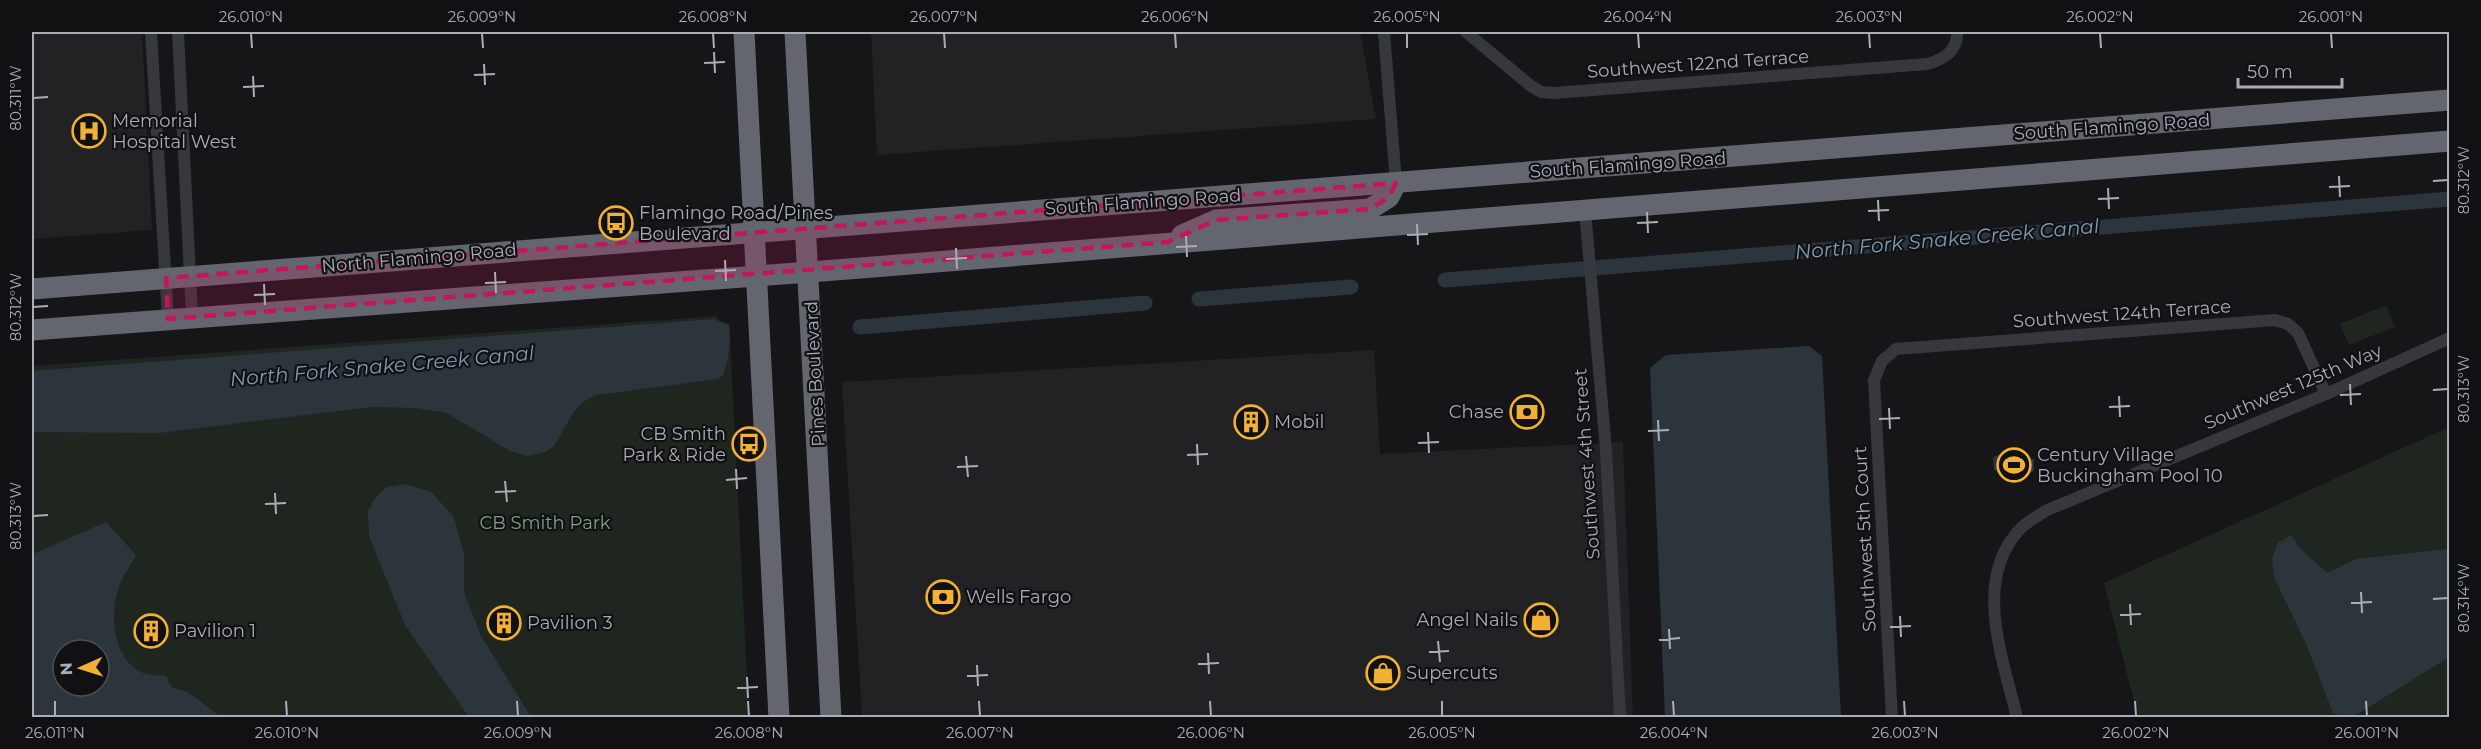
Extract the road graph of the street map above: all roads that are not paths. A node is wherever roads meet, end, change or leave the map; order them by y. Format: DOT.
graph roads {
  1 [pos="151,32"];
  2 [pos="178,32"];
  3 [pos="744,32"];
  4 [pos="795,32"];
  5 [pos="1384,32"];
  6 [pos="1466,32"];
  7 [pos="1957,32"];
  8 [pos="2450,100"];
  9 [pos="2450,141"];
  10 [pos="1396,183"];
  11 [pos="1585,210"];
  12 [pos="806,227"];
  13 [pos="754,231"];
  14 [pos="1168,242"];
  15 [pos="810,272"];
  16 [pos="190,276"];
  17 [pos="757,276"];
  18 [pos="166,278"];
  19 [pos="32,289"];
  20 [pos="192,317"];
  21 [pos="168,319"];
  22 [pos="32,330"];
  23 [pos="2450,338"];
  24 [pos="1882,360"];
  25 [pos="2326,394"];
  26 [pos="779,717"];
  27 [pos="831,717"];
  28 [pos="1620,717"];
  29 [pos="1892,717"];
  30 [pos="2017,717"];
  1 -- 18 [label="street"];
  2 -- 16 [label="street"];
  3 -- 13 [label="highway"];
  4 -- 12 [label="highway, Pines Boulevard"];
  5 -- 10 [label="street"];
  6 -- 7 [label="street, Southwest 122nd Terrace"];
  8 -- 10 [label="highway, South Flamingo Road"];
  9 -- 11 [label="highway"];
  10 -- 12 [label="highway, South Flamingo Road"];
  10 -- 14 [label="highway"];
  11 -- 14 [label="highway"];
  11 -- 28 [label="street, Southwest 4th Street"];
  12 -- 13 [label="highway, North Flamingo Road"];
  12 -- 15 [label="highway, Pines Boulevard"];
  13 -- 16 [label="highway, North Flamingo Road"];
  13 -- 17 [label="highway"];
  14 -- 15 [label="highway"];
  15 -- 17 [label="highway"];
  15 -- 27 [label="highway, Pines Boulevard"];
  16 -- 18 [label="highway, North Flamingo Road"];
  16 -- 20 [label="street"];
  17 -- 20 [label="highway"];
  17 -- 26 [label="highway"];
  18 -- 19 [label="highway, North Flamingo Road"];
  18 -- 21 [label="street"];
  20 -- 21 [label="highway"];
  21 -- 22 [label="highway"];
  23 -- 25 [label="street, Southwest 125th Way"];
  24 -- 25 [label="street, Southwest 124th Terrace"];
  24 -- 29 [label="street, Southwest 5th Court"];
  25 -- 30 [label="street, Southwest 125th Way"];
}
